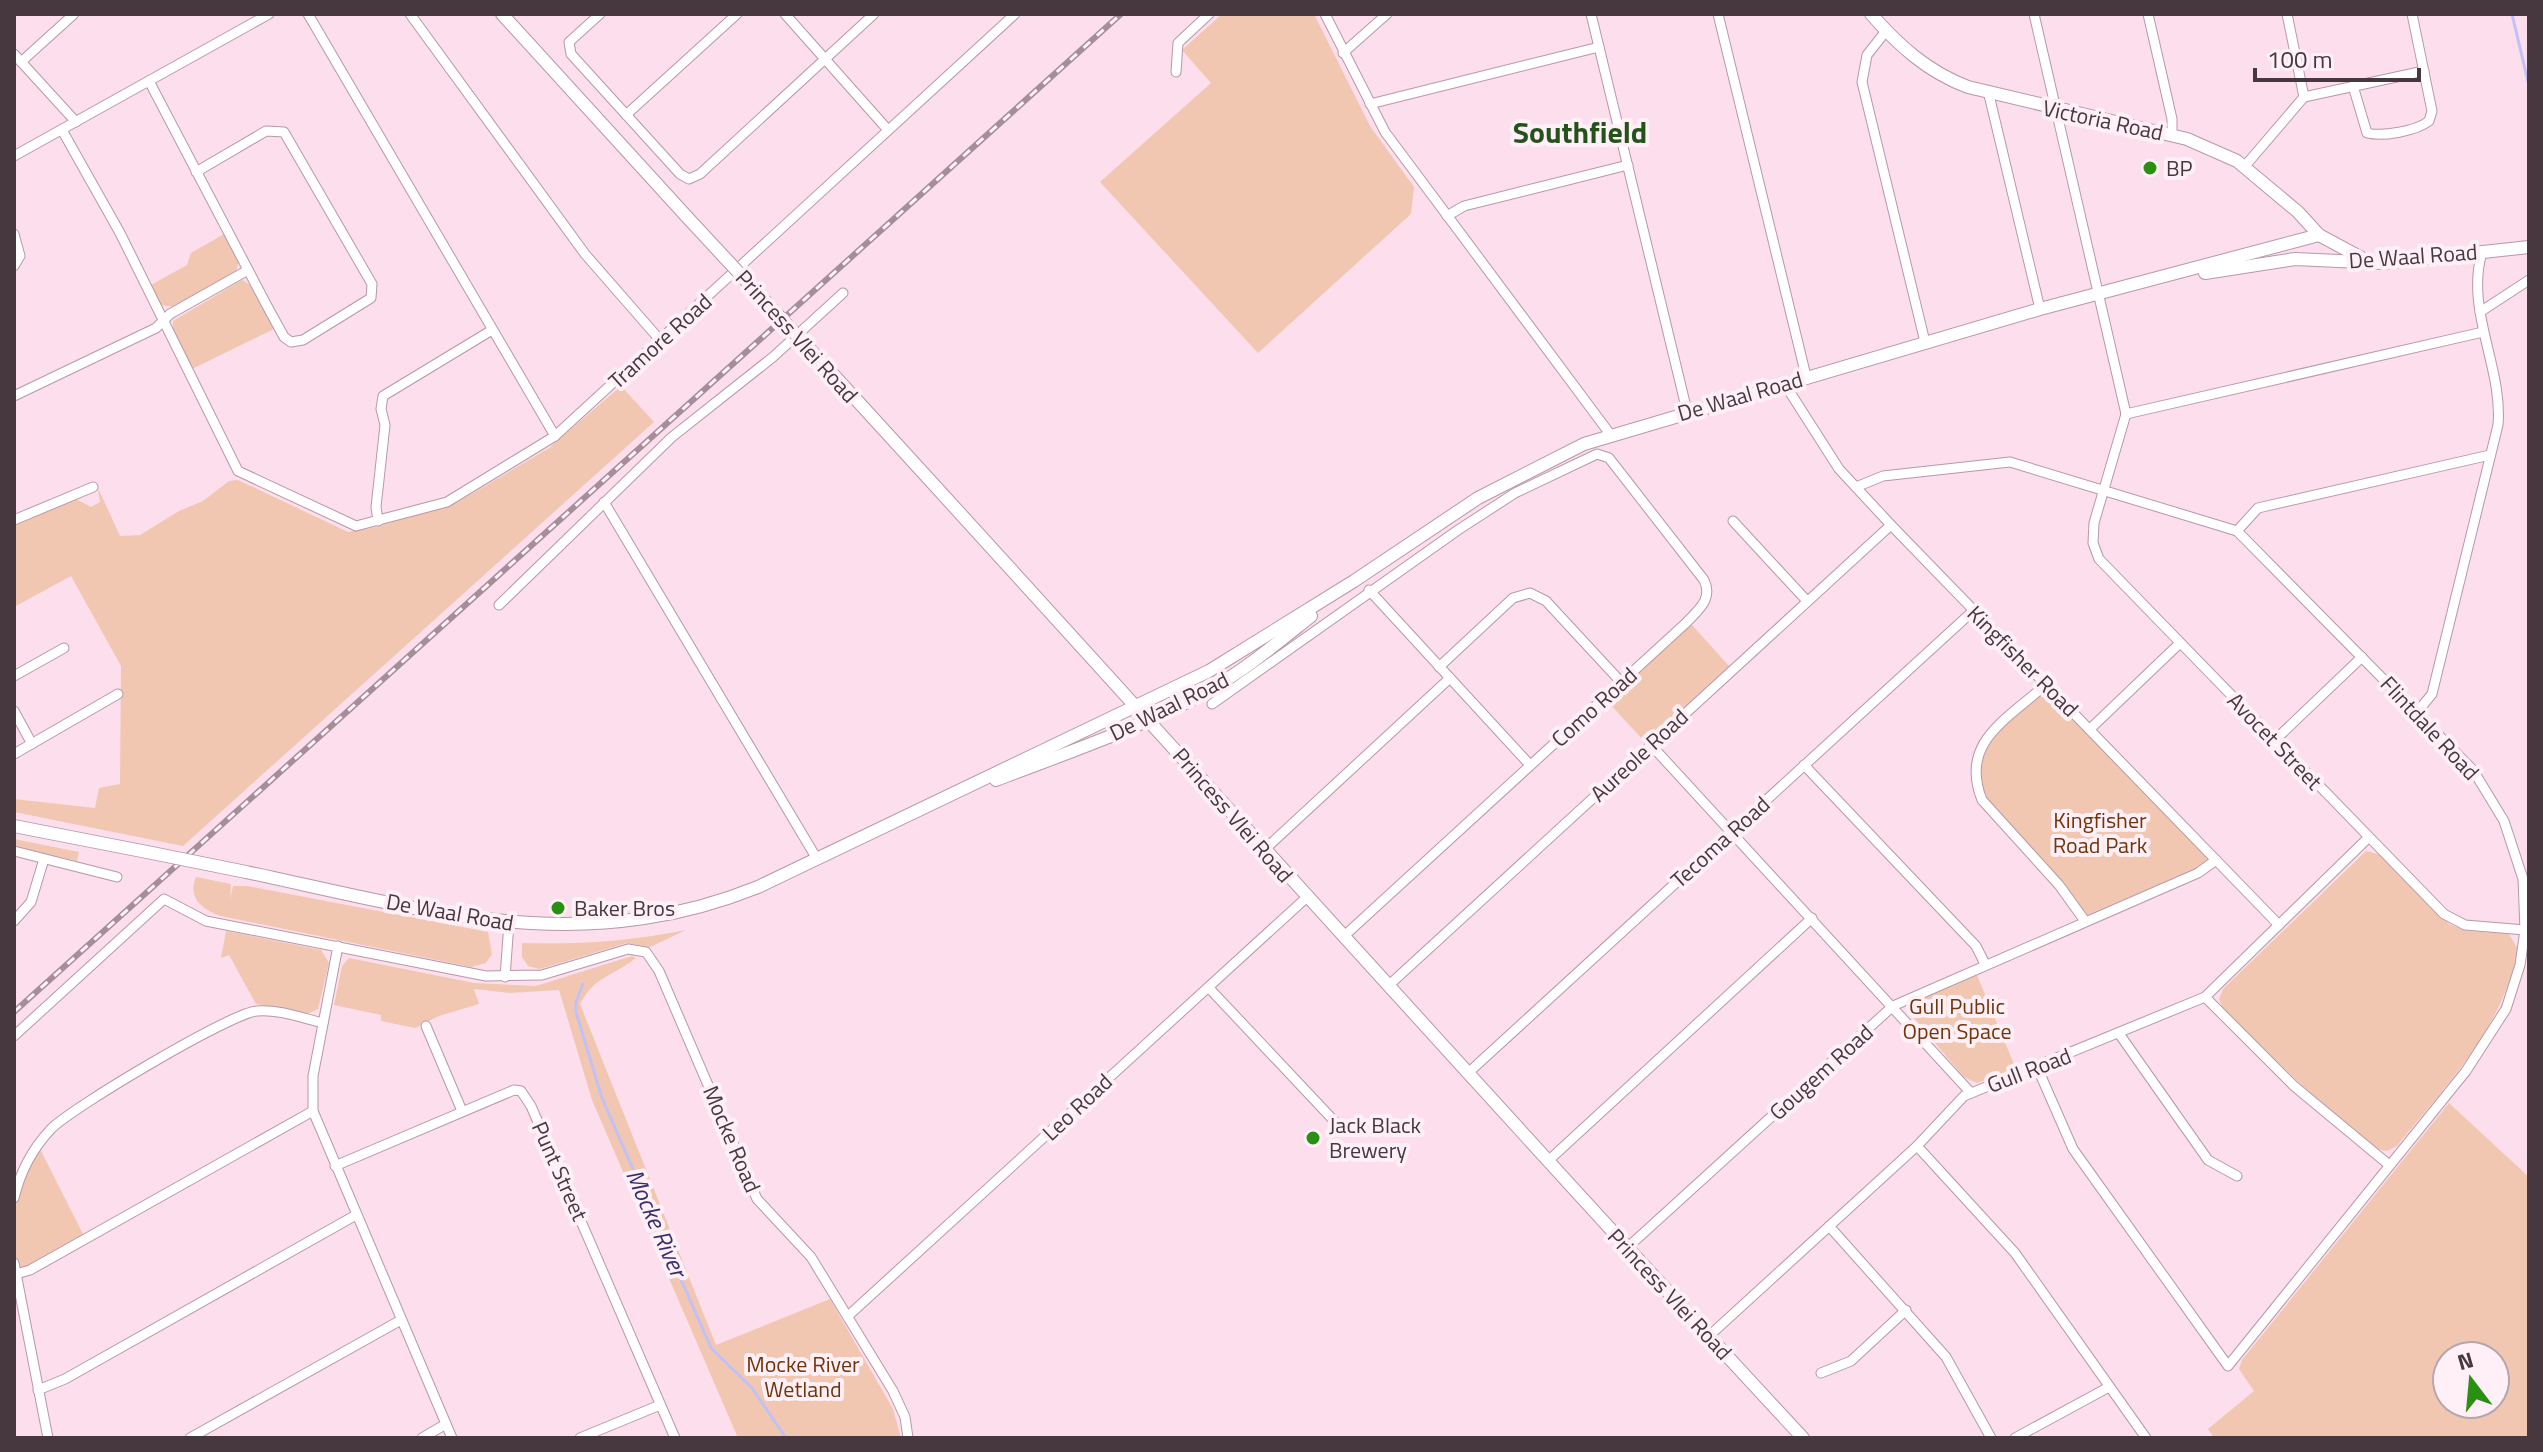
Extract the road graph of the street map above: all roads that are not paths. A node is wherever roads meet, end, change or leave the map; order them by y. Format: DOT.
graph roads {
  1 [pos="74,14"];
  2 [pos="269,14"];
  3 [pos="308,14"];
  4 [pos="410,14"];
  5 [pos="502,14"];
  6 [pos="600,14"];
  7 [pos="737,14"];
  8 [pos="785,14"];
  9 [pos="874,14"];
  10 [pos="1015,14"];
  11 [pos="1209,14"];
  12 [pos="1325,14"];
  13 [pos="1387,14"];
  14 [pos="1591,14"];
  15 [pos="1718,14"];
  16 [pos="1871,14"];
  17 [pos="2034,14"];
  18 [pos="2148,14"];
  19 [pos="2287,14"];
  20 [pos="2412,14"];
  21 [pos="1886,31"];
  22 [pos="1599,47"];
  23 [pos="1343,53"];
  24 [pos="18,58"];
  25 [pos="825,59"];
  26 [pos="2424,71"];
  27 [pos="1176,72"];
  28 [pos="149,81"];
  29 [pos="2353,86"];
  30 [pos="1989,95"];
  31 [pos="2304,97"];
  32 [pos="1370,104"];
  33 [pos="2056,110"];
  34 [pos="626,115"];
  35 [pos="76,122"];
  36 [pos="62,130"];
  37 [pos="888,130"];
  38 [pos="2172,135"];
  39 [pos="14,156"];
  40 [pos="1628,165"];
  41 [pos="2245,166"];
  42 [pos="196,172"];
  43 [pos="1447,216"];
  44 [pos="14,234"];
  45 [pos="2319,235"];
  46 [pos="2529,247"];
  47 [pos="2482,252"];
  48 [pos="2303,259"];
  49 [pos="2371,263"];
  50 [pos="14,266"];
  51 [pos="248,270"];
  52 [pos="2529,280"];
  53 [pos="2155,281"];
  54 [pos="843,293"];
  55 [pos="2101,294"];
  56 [pos="2040,309"];
  57 [pos="2480,312"];
  58 [pos="163,321"];
  59 [pos="492,330"];
  60 [pos="2483,332"];
  61 [pos="660,340"];
  62 [pos="1925,342"];
  63 [pos="1806,376"];
  64 [pos="1784,383"];
  65 [pos="14,396"];
  66 [pos="1687,411"];
  67 [pos="2126,414"];
  68 [pos="1610,434"];
  69 [pos="555,436"];
  70 [pos="2490,455"];
  71 [pos="93,487"];
  72 [pos="1856,487"];
  73 [pos="2106,489"];
  74 [pos="604,502"];
  75 [pos="14,520"];
  76 [pos="378,521"];
  77 [pos="1733,521"];
  78 [pos="1891,525"];
  79 [pos="2237,531"];
  80 [pos="1354,581"];
  81 [pos="1369,590"];
  82 [pos="1807,601"];
  83 [pos="499,605"];
  84 [pos="1973,611"];
  85 [pos="2180,643"];
  86 [pos="64,648"];
  87 [pos="2362,657"];
  88 [pos="1439,667"];
  89 [pos="14,676"];
  90 [pos="1450,678"];
  91 [pos="1621,682"];
  92 [pos="2045,685"];
  93 [pos="118,694"];
  94 [pos="1212,704"];
  95 [pos="1139,706"];
  96 [pos="14,711"];
  97 [pos="2418,711"];
  98 [pos="1150,719"];
  99 [pos="2090,729"];
  100 [pos="2275,740"];
  101 [pos="32,744"];
  102 [pos="1651,745"];
  103 [pos="14,754"];
  104 [pos="1530,765"];
  105 [pos="1804,765"];
  106 [pos="962,791"];
  107 [pos="14,826"];
  108 [pos="1731,832"];
  109 [pos="2368,838"];
  110 [pos="1264,850"];
  111 [pos="14,851"];
  112 [pos="44,859"];
  113 [pos="817,859"];
  114 [pos="2216,860"];
  115 [pos="117,877"];
  116 [pos="1306,898"];
  117 [pos="1812,918"];
  118 [pos="14,921"];
  119 [pos="2085,921"];
  120 [pos="509,923"];
  121 [pos="2279,925"];
  122 [pos="2525,930"];
  123 [pos="1343,937"];
  124 [pos="338,946"];
  125 [pos="1985,964"];
  126 [pos="505,977"];
  127 [pos="1388,986"];
  128 [pos="1209,988"];
  129 [pos="2205,997"];
  130 [pos="1893,1006"];
  131 [pos="323,1023"];
  132 [pos="426,1026"];
  133 [pos="2120,1035"];
  134 [pos="14,1036"];
  135 [pos="2037,1067"];
  136 [pos="1468,1073"];
  137 [pos="1971,1093"];
  138 [pos="313,1111"];
  139 [pos="462,1111"];
  140 [pos="1338,1125"];
  141 [pos="1917,1146"];
  142 [pos="1548,1161"];
  143 [pos="2388,1164"];
  144 [pos="335,1166"];
  145 [pos="2237,1176"];
  146 [pos="14,1198"];
  147 [pos="356,1215"];
  148 [pos="1829,1226"];
  149 [pos="1627,1248"];
  150 [pos="15,1269"];
  151 [pos="1906,1310"];
  152 [pos="848,1316"];
  153 [pos="401,1320"];
  154 [pos="1709,1336"];
  155 [pos="1821,1373"];
  156 [pos="2109,1387"];
  157 [pos="38,1390"];
  158 [pos="660,1405"];
  159 [pos="446,1424"];
  160 [pos="48,1438"];
  161 [pos="190,1438"];
  162 [pos="422,1438"];
  163 [pos="452,1438"];
  164 [pos="580,1438"];
  165 [pos="675,1438"];
  166 [pos="908,1438"];
  167 [pos="1803,1438"];
  168 [pos="1991,1438"];
  169 [pos="2015,1438"];
  170 [pos="2146,1438"];
  1 -- 24 [label="street"];
  2 -- 28 [label="street"];
  3 -- 59 [label="street"];
  4 -- 61 [label="street"];
  5 -- 95 [label="main road, Princess Vlei Road, bridge"];
  6 -- 34 [label="street"];
  7 -- 34 [label="street"];
  8 -- 25 [label="street"];
  9 -- 25 [label="street"];
  10 -- 37 [label="street, Tramore Road"];
  11 -- 27 [label="street"];
  12 -- 23 [label="street"];
  13 -- 23 [label="street"];
  14 -- 22 [label="street"];
  15 -- 63 [label="street"];
  16 -- 21 [label="main road, Victoria Road"];
  17 -- 33 [label="street"];
  18 -- 38 [label="street"];
  19 -- 31 [label="street"];
  20 -- 26 [label="street"];
  21 -- 30 [label="main road, Victoria Road"];
  21 -- 62 [label="street"];
  22 -- 32 [label="street"];
  22 -- 40 [label="street"];
  23 -- 32 [label="street"];
  24 -- 35 [label="street"];
  25 -- 34 [label="street"];
  25 -- 37 [label="street"];
  26 -- 29 [label="street"];
  26 -- 29 [label="street"];
  28 -- 35 [label="street"];
  28 -- 42 [label="street"];
  29 -- 31 [label="street"];
  30 -- 33 [label="main road, Victoria Road"];
  30 -- 56 [label="street"];
  31 -- 41 [label="street"];
  32 -- 43 [label="street"];
  33 -- 38 [label="main road, Victoria Road"];
  33 -- 55 [label="street"];
  35 -- 36 [label="street"];
  36 -- 39 [label="street"];
  36 -- 58 [label="street, Tramore Road"];
  37 -- 61 [label="street, Tramore Road"];
  38 -- 41 [label="main road, Victoria Road"];
  40 -- 43 [label="street"];
  40 -- 66 [label="street"];
  41 -- 45 [label="main road, Victoria Road"];
  42 -- 51 [label="street"];
  42 -- 51 [label="street"];
  43 -- 68 [label="street"];
  44 -- 50 [label="street"];
  45 -- 48 [label="main road"];
  45 -- 49 [label="main road, Victoria Road"];
  45 -- 53 [label="main road, De Waal Road"];
  46 -- 47 [label="main road, De Waal Road"];
  47 -- 49 [label="main road, De Waal Road"];
  47 -- 57 [label="street"];
  48 -- 49 [label="main road, De Waal Road"];
  48 -- 53 [label="main road, De Waal Road"];
  51 -- 58 [label="street"];
  52 -- 57 [label="street"];
  53 -- 55 [label="main road, De Waal Road"];
  54 -- 74 [label="street"];
  55 -- 56 [label="main road, De Waal Road"];
  55 -- 67 [label="street"];
  56 -- 62 [label="main road, De Waal Road"];
  57 -- 60 [label="street"];
  58 -- 65 [label="street"];
  58 -- 76 [label="street, Tramore Road"];
  59 -- 69 [label="street"];
  59 -- 76 [label="street"];
  60 -- 67 [label="street"];
  60 -- 70 [label="street"];
  61 -- 69 [label="street, Tramore Road"];
  62 -- 63 [label="main road, De Waal Road"];
  63 -- 64 [label="main road, De Waal Road"];
  64 -- 66 [label="main road, De Waal Road"];
  64 -- 72 [label="street, Kingfisher Road"];
  66 -- 68 [label="main road, De Waal Road"];
  67 -- 73 [label="street, Avocet Street"];
  68 -- 80 [label="main road, De Waal Road"];
  69 -- 76 [label="street, Tramore Road"];
  70 -- 79 [label="street"];
  70 -- 97 [label="street"];
  71 -- 75 [label="street"];
  72 -- 73 [label="street, Flintdale Road"];
  72 -- 78 [label="street, Kingfisher Road"];
  73 -- 79 [label="street, Flintdale Road"];
  73 -- 85 [label="street, Avocet Street"];
  74 -- 83 [label="street"];
  74 -- 113 [label="street"];
  77 -- 82 [label="street"];
  78 -- 82 [label="street, Aureole Road"];
  78 -- 84 [label="street, Kingfisher Road"];
  79 -- 87 [label="street, Flintdale Road"];
  80 -- 95 [label="main road, De Waal Road"];
  80 -- 98 [label="main road, De Waal Road"];
  81 -- 88 [label="street"];
  81 -- 91 [label="street, Como Road"];
  81 -- 94 [label="street"];
  82 -- 102 [label="street, Aureole Road"];
  84 -- 92 [label="street, Kingfisher Road"];
  84 -- 105 [label="street, Tecoma Road"];
  85 -- 99 [label="street"];
  85 -- 100 [label="street, Avocet Street"];
  86 -- 89 [label="street"];
  87 -- 97 [label="street, Flintdale Road"];
  87 -- 100 [label="street"];
  88 -- 90 [label="street"];
  88 -- 91 [label="street"];
  90 -- 104 [label="street"];
  90 -- 110 [label="street"];
  91 -- 104 [label="street, Como Road"];
  92 -- 99 [label="street, Kingfisher Road"];
  92 -- 119 [label="street"];
  93 -- 101 [label="street"];
  95 -- 98 [label="main road, Princess Vlei Road"];
  95 -- 106 [label="main road, De Waal Road"];
  96 -- 101 [label="street"];
  97 -- 122 [label="street, Flintdale Road"];
  98 -- 106 [label="main road, De Waal Road"];
  98 -- 110 [label="main road, Princess Vlei Road"];
  99 -- 114 [label="street, Kingfisher Road"];
  100 -- 109 [label="street, Avocet Street"];
  101 -- 103 [label="street"];
  102 -- 108 [label="street"];
  102 -- 127 [label="street, Aureole Road"];
  104 -- 123 [label="street, Como Road"];
  105 -- 108 [label="street, Tecoma Road"];
  105 -- 125 [label="street"];
  106 -- 113 [label="main road, De Waal Road"];
  107 -- 120 [label="main road, De Waal Road, bridge"];
  108 -- 117 [label="street"];
  108 -- 136 [label="street, Tecoma Road"];
  109 -- 121 [label="street, Gull Road"];
  109 -- 122 [label="street, Avocet Street"];
  110 -- 116 [label="main road, Princess Vlei Road"];
  111 -- 112 [label="street"];
  112 -- 115 [label="street"];
  112 -- 118 [label="street"];
  113 -- 120 [label="main road, De Waal Road"];
  114 -- 119 [label="street, Gougem Road"];
  114 -- 121 [label="street, Kingfisher Road"];
  116 -- 123 [label="main road, Princess Vlei Road"];
  116 -- 128 [label="street, Leo Road"];
  117 -- 130 [label="street"];
  117 -- 142 [label="street"];
  119 -- 125 [label="street, Gougem Road"];
  120 -- 126 [label="street"];
  121 -- 129 [label="street, Gull Road"];
  122 -- 143 [label="street, Flintdale Road"];
  123 -- 127 [label="main road, Princess Vlei Road"];
  124 -- 126 [label="street, Mocke Road"];
  124 -- 131 [label="street"];
  124 -- 134 [label="street, Mocke Road"];
  125 -- 130 [label="street, Gougem Road"];
  126 -- 152 [label="street, Mocke Road"];
  127 -- 136 [label="main road, Princess Vlei Road"];
  128 -- 140 [label="street"];
  128 -- 152 [label="street, Leo Road"];
  129 -- 133 [label="street, Gull Road"];
  129 -- 143 [label="street"];
  130 -- 137 [label="street"];
  130 -- 149 [label="street, Gougem Road"];
  131 -- 138 [label="street"];
  131 -- 146 [label="street"];
  132 -- 139 [label="street"];
  133 -- 135 [label="street, Gull Road"];
  133 -- 145 [label="street"];
  135 -- 137 [label="street, Gull Road"];
  135 -- 143 [label="street, Flintdale Road"];
  136 -- 142 [label="main road, Princess Vlei Road"];
  137 -- 141 [label="street, Gull Road"];
  138 -- 144 [label="street"];
  138 -- 150 [label="street"];
  139 -- 144 [label="street, Punt Street"];
  139 -- 158 [label="street, Punt Street"];
  141 -- 148 [label="street, Gull Road"];
  141 -- 156 [label="street"];
  142 -- 149 [label="main road, Princess Vlei Road"];
  144 -- 147 [label="street"];
  147 -- 153 [label="street"];
  147 -- 157 [label="street"];
  148 -- 151 [label="street"];
  148 -- 154 [label="street, Gull Road"];
  149 -- 154 [label="main road, Princess Vlei Road"];
  150 -- 157 [label="street"];
  151 -- 155 [label="street"];
  151 -- 168 [label="street"];
  152 -- 166 [label="street, Mocke Road"];
  153 -- 159 [label="street"];
  153 -- 161 [label="street"];
  154 -- 167 [label="main road, Princess Vlei Road"];
  156 -- 169 [label="street"];
  156 -- 170 [label="street"];
  157 -- 160 [label="street"];
  158 -- 164 [label="street"];
  158 -- 165 [label="street, Punt Street"];
  159 -- 162 [label="street"];
  159 -- 163 [label="street"];
}
